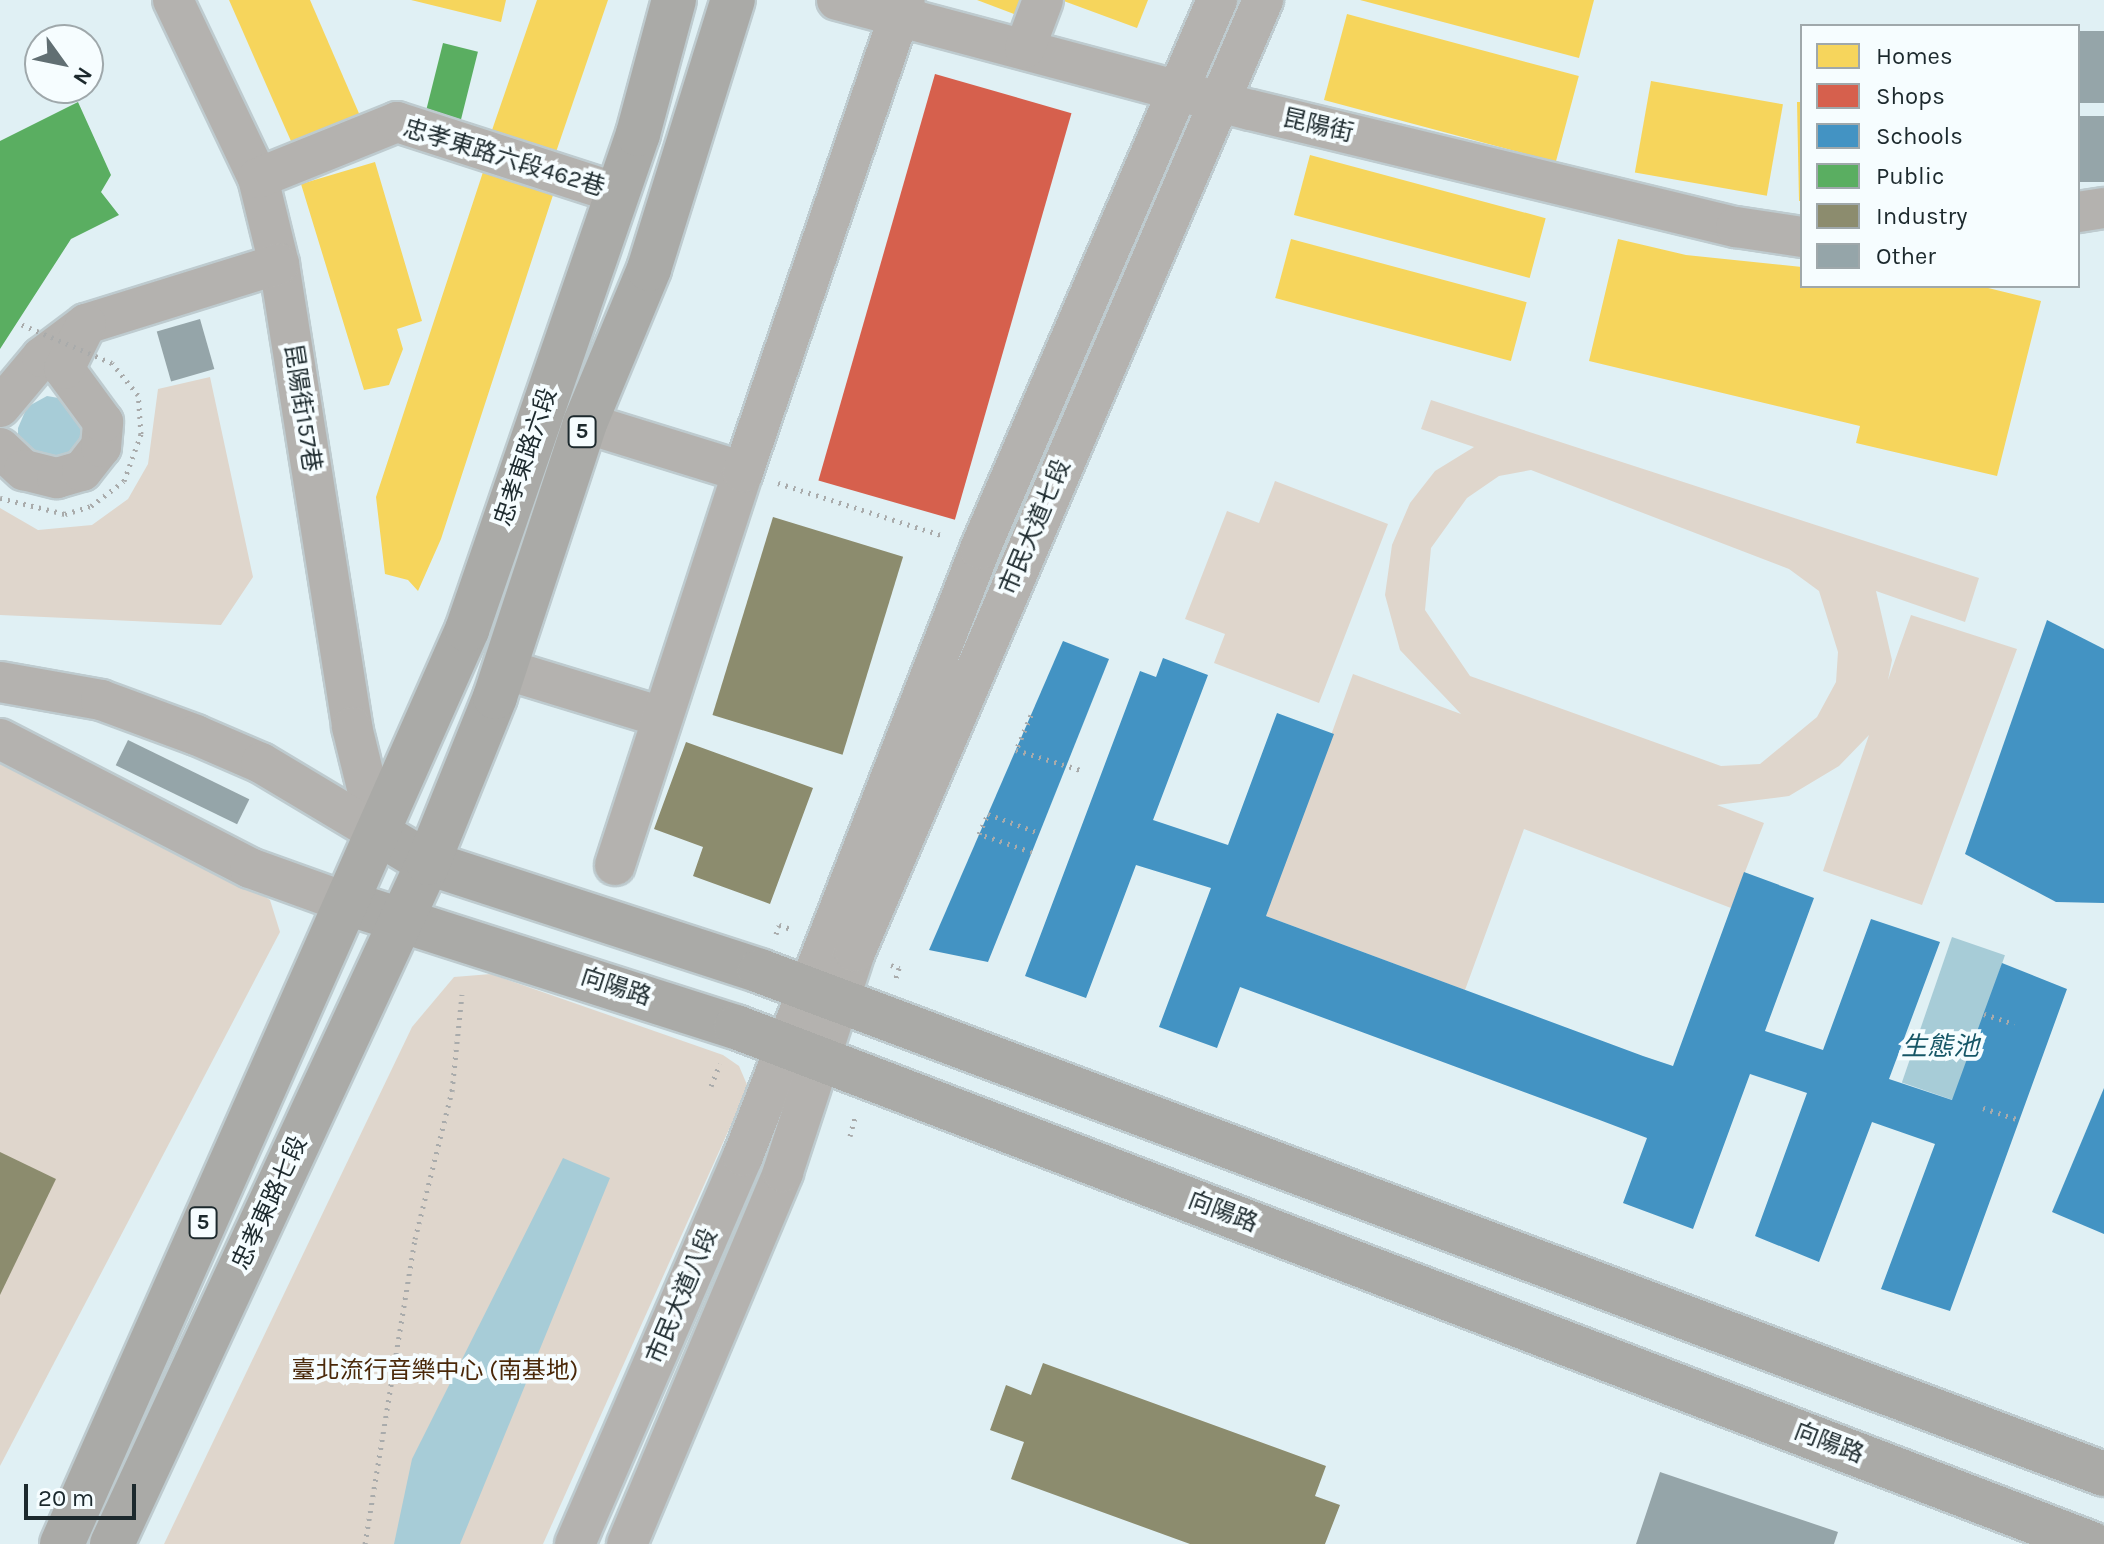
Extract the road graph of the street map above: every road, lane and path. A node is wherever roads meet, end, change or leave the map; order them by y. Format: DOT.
graph roads {
  1 [pos="173,0"];
  2 [pos="674,0"];
  3 [pos="733,0"];
  4 [pos="837,0"];
  5 [pos="1043,0"];
  6 [pos="1217,0"];
  7 [pos="1263,0"];
  8 [pos="902,9"];
  9 [pos="1025,48"];
  10 [pos="1180,88"];
  11 [pos="1218,100"];
  12 [pos="258,178"];
  13 [pos="617,193"];
  14 [pos="2104,208"];
  15 [pos="2080,212"];
  16 [pos="1800,237"];
  17 [pos="279,264"];
  18 [pos="18,323"];
  19 [pos="86,324"];
  20 [pos="0,407"];
  21 [pos="585,423"];
  22 [pos="0,448"];
  23 [pos="743,472"];
  24 [pos="0,498"];
  25 [pos="980,549"];
  26 [pos="504,669"];
  27 [pos="0,682"];
  28 [pos="1031,715"];
  29 [pos="662,717"];
  30 [pos="0,739"];
  31 [pos="1084,771"];
  32 [pos="378,833"];
  33 [pos="1039,833"];
  34 [pos="1032,852"];
  35 [pos="428,863"];
  36 [pos="615,865"];
  37 [pos="347,903"];
  38 [pos="399,922"];
  39 [pos="821,994"];
  40 [pos="462,995"];
  41 [pos="1984,1014"];
  42 [pos="2014,1024"];
  43 [pos="801,1052"];
  44 [pos="1983,1108"];
  45 [pos="2020,1120"];
  46 [pos="2104,1474"];
  47 [pos="62,1544"];
  48 [pos="112,1544"];
  49 [pos="365,1544"];
  50 [pos="575,1544"];
  51 [pos="627,1544"];
  52 [pos="2092,1544"];
  1 -- 12 [label="street, 昆陽街157巷"];
  2 -- 13 [label="main road, 忠孝東路六段 / 5"];
  3 -- 21 [label="main road, 忠孝東路六段 / 5"];
  4 -- 8 [label="street, 昆陽街"];
  5 -- 9 [label="street"];
  6 -- 10 [label="street, 市民大道七段"];
  7 -- 11 [label="street, 市民大道七段"];
  8 -- 9 [label="street, 昆陽街"];
  8 -- 23 [label="street"];
  9 -- 10 [label="street, 昆陽街"];
  10 -- 11 [label="street, 昆陽街"];
  10 -- 25 [label="street, 市民大道七段"];
  11 -- 16 [label="street, 昆陽街"];
  11 -- 39 [label="street, 市民大道七段"];
  12 -- 13 [label="street, 忠孝東路六段462巷"];
  12 -- 17 [label="street, 昆陽街157巷"];
  13 -- 32 [label="main road, 忠孝東路六段 / 5"];
  14 -- 15 [label="street"];
  17 -- 19 [label="street"];
  17 -- 32 [label="street, 昆陽街157巷"];
  18 -- 24 [label="path, bridge"];
  19 -- 20 [label="street"];
  19 -- 22 [label="street"];
  21 -- 23 [label="street"];
  21 -- 26 [label="main road, 忠孝東路六段 / 5"];
  23 -- 25 [label="path"];
  23 -- 29 [label="street"];
  25 -- 39 [label="street, 市民大道七段"];
  26 -- 29 [label="street"];
  26 -- 35 [label="main road, 忠孝東路六段 / 5"];
  27 -- 32 [label="street"];
  28 -- 31 [label="path"];
  29 -- 36 [label="street"];
  30 -- 37 [label="street"];
  32 -- 35 [label="main road"];
  32 -- 37 [label="main road, 忠孝東路六段 / 5"];
  33 -- 34 [label="path"];
  35 -- 38 [label="main road, 忠孝東路七段 / 5"];
  35 -- 39 [label="main road"];
  37 -- 38 [label="main road, 向陽路"];
  37 -- 47 [label="main road, 5"];
  38 -- 43 [label="main road, 向陽路"];
  38 -- 48 [label="main road, 忠孝東路七段 / 5"];
  39 -- 43 [label="street, 市民大道七段"];
  39 -- 46 [label="main road"];
  40 -- 49 [label="path"];
  41 -- 42 [label="path"];
  43 -- 50 [label="street, 市民大道八段"];
  43 -- 51 [label="street, 市民大道八段"];
  43 -- 52 [label="main road, 向陽路"];
  44 -- 45 [label="path"];
}
